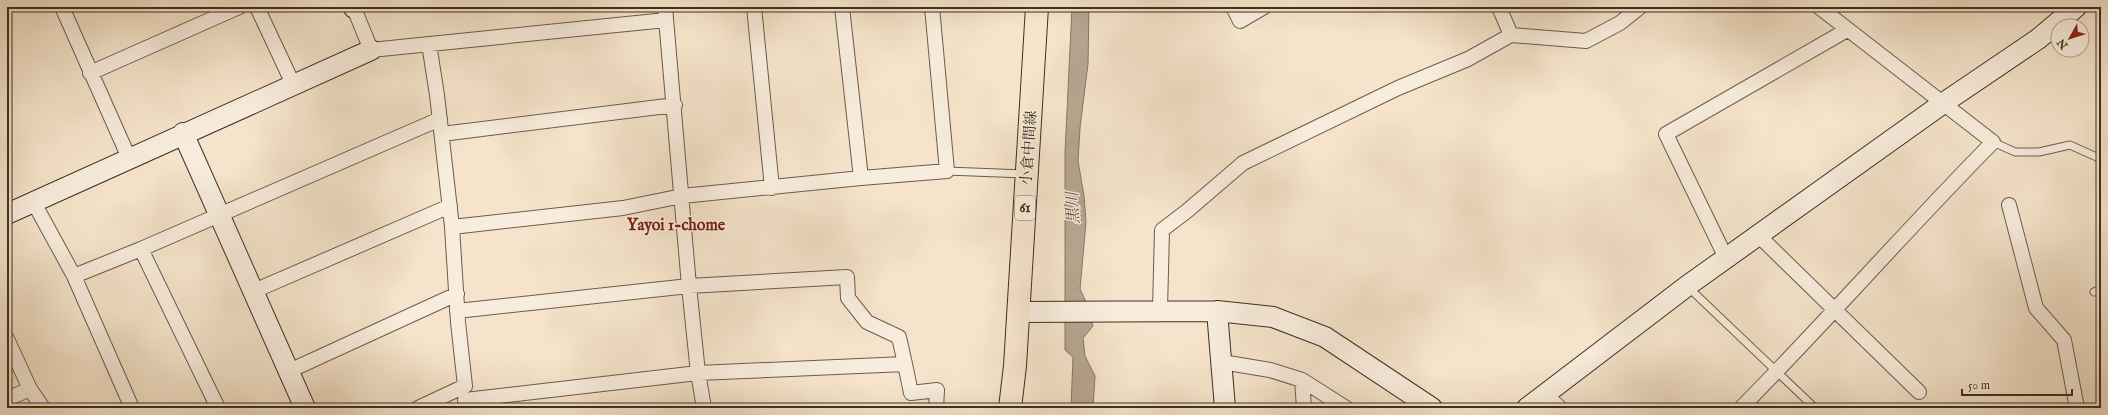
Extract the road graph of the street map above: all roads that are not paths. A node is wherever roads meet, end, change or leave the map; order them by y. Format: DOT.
graph roads {
  1 [pos="62,7"];
  2 [pos="239,7"];
  3 [pos="257,7"];
  4 [pos="354,7"];
  5 [pos="754,7"];
  6 [pos="842,7"];
  7 [pos="932,7"];
  8 [pos="1037,7"];
  9 [pos="1233,7"];
  10 [pos="1264,7"];
  11 [pos="1499,7"];
  12 [pos="1640,7"];
  13 [pos="1820,7"];
  14 [pos="2076,7"];
  15 [pos="666,13"];
  16 [pos="1847,30"];
  17 [pos="1511,35"];
  18 [pos="429,44"];
  19 [pos="371,50"];
  20 [pos="90,73"];
  21 [pos="293,84"];
  22 [pos="1942,104"];
  23 [pos="675,105"];
  24 [pos="440,119"];
  25 [pos="183,134"];
  26 [pos="442,134"];
  27 [pos="1993,142"];
  28 [pos="129,158"];
  29 [pos="2101,159"];
  30 [pos="947,171"];
  31 [pos="1027,174"];
  32 [pos="861,178"];
  33 [pos="772,188"];
  34 [pos="682,196"];
  35 [pos="33,201"];
  36 [pos="2009,205"];
  37 [pos="450,206"];
  38 [pos="7,214"];
  39 [pos="220,216"];
  40 [pos="452,227"];
  41 [pos="1758,235"];
  42 [pos="141,249"];
  43 [pos="1726,258"];
  44 [pos="74,276"];
  45 [pos="689,286"];
  46 [pos="1687,286"];
  47 [pos="254,292"];
  48 [pos="457,294"];
  49 [pos="1160,310"];
  50 [pos="1217,310"];
  51 [pos="1834,310"];
  52 [pos="457,311"];
  53 [pos="1018,312"];
  54 [pos="7,339"];
  55 [pos="1222,362"];
  56 [pos="905,364"];
  57 [pos="289,371"];
  58 [pos="1777,372"];
  59 [pos="698,373"];
  60 [pos="1302,380"];
  61 [pos="466,386"];
  62 [pos="30,389"];
  63 [pos="1919,392"];
  64 [pos="7,399"];
  65 [pos="1553,401"];
  66 [pos="465,404"];
  67 [pos="43,408"];
  68 [pos="132,408"];
  69 [pos="218,408"];
  70 [pos="306,408"];
  71 [pos="418,408"];
  72 [pos="704,408"];
  73 [pos="936,408"];
  74 [pos="1010,408"];
  75 [pos="1225,408"];
  76 [pos="1304,408"];
  77 [pos="1346,408"];
  78 [pos="1432,408"];
  79 [pos="1527,408"];
  80 [pos="1741,408"];
  81 [pos="1815,408"];
  82 [pos="2076,408"];
  1 -- 20 [label="street"];
  2 -- 20 [label="street"];
  3 -- 21 [label="street"];
  4 -- 19 [label="street"];
  5 -- 33 [label="street"];
  6 -- 32 [label="street"];
  7 -- 30 [label="street"];
  8 -- 31 [label="main road, 小倉中間線 / 61"];
  9 -- 10 [label="street"];
  11 -- 17 [label="street"];
  12 -- 17 [label="street"];
  13 -- 16 [label="street"];
  14 -- 22 [label="street"];
  15 -- 18 [label="street"];
  15 -- 23 [label="street"];
  16 -- 22 [label="street"];
  16 -- 43 [label="street"];
  17 -- 49 [label="street"];
  18 -- 19 [label="street"];
  18 -- 24 [label="street"];
  19 -- 21 [label="street"];
  20 -- 28 [label="street"];
  21 -- 25 [label="street"];
  22 -- 27 [label="street"];
  22 -- 41 [label="street"];
  23 -- 26 [label="street"];
  23 -- 34 [label="street"];
  24 -- 26 [label="street"];
  24 -- 39 [label="street"];
  25 -- 28 [label="street"];
  25 -- 39 [label="street"];
  26 -- 37 [label="street"];
  27 -- 29 [label="lane"];
  27 -- 51 [label="street"];
  28 -- 35 [label="street"];
  30 -- 31 [label="lane"];
  30 -- 32 [label="street"];
  31 -- 53 [label="main road, 小倉中間線 / 61"];
  32 -- 33 [label="street"];
  33 -- 34 [label="street"];
  34 -- 40 [label="street"];
  34 -- 45 [label="street"];
  35 -- 38 [label="street"];
  35 -- 44 [label="street"];
  36 -- 82 [label="street"];
  37 -- 40 [label="street"];
  37 -- 47 [label="street"];
  39 -- 42 [label="street"];
  39 -- 47 [label="street"];
  40 -- 48 [label="street"];
  41 -- 43 [label="street"];
  41 -- 51 [label="street"];
  42 -- 44 [label="street"];
  42 -- 69 [label="street"];
  43 -- 46 [label="street"];
  44 -- 68 [label="street"];
  45 -- 52 [label="street"];
  45 -- 56 [label="street"];
  45 -- 59 [label="street"];
  46 -- 58 [label="lane"];
  46 -- 65 [label="street"];
  47 -- 57 [label="street"];
  48 -- 52 [label="street"];
  48 -- 57 [label="street"];
  49 -- 50 [label="street"];
  49 -- 53 [label="street"];
  50 -- 55 [label="street"];
  50 -- 78 [label="street"];
  51 -- 58 [label="street"];
  51 -- 63 [label="street"];
  52 -- 61 [label="street"];
  53 -- 74 [label="main road, 小倉中間線 / 61"];
  54 -- 62 [label="street"];
  55 -- 60 [label="street"];
  55 -- 75 [label="street"];
  56 -- 59 [label="street"];
  56 -- 73 [label="street"];
  57 -- 70 [label="street"];
  58 -- 80 [label="street"];
  58 -- 81 [label="lane"];
  59 -- 66 [label="street"];
  59 -- 72 [label="street"];
  60 -- 76 [label="street"];
  60 -- 77 [label="street"];
  61 -- 66 [label="street"];
  61 -- 71 [label="street"];
  62 -- 64 [label="street"];
  62 -- 67 [label="street"];
  65 -- 79 [label="street"];
}
